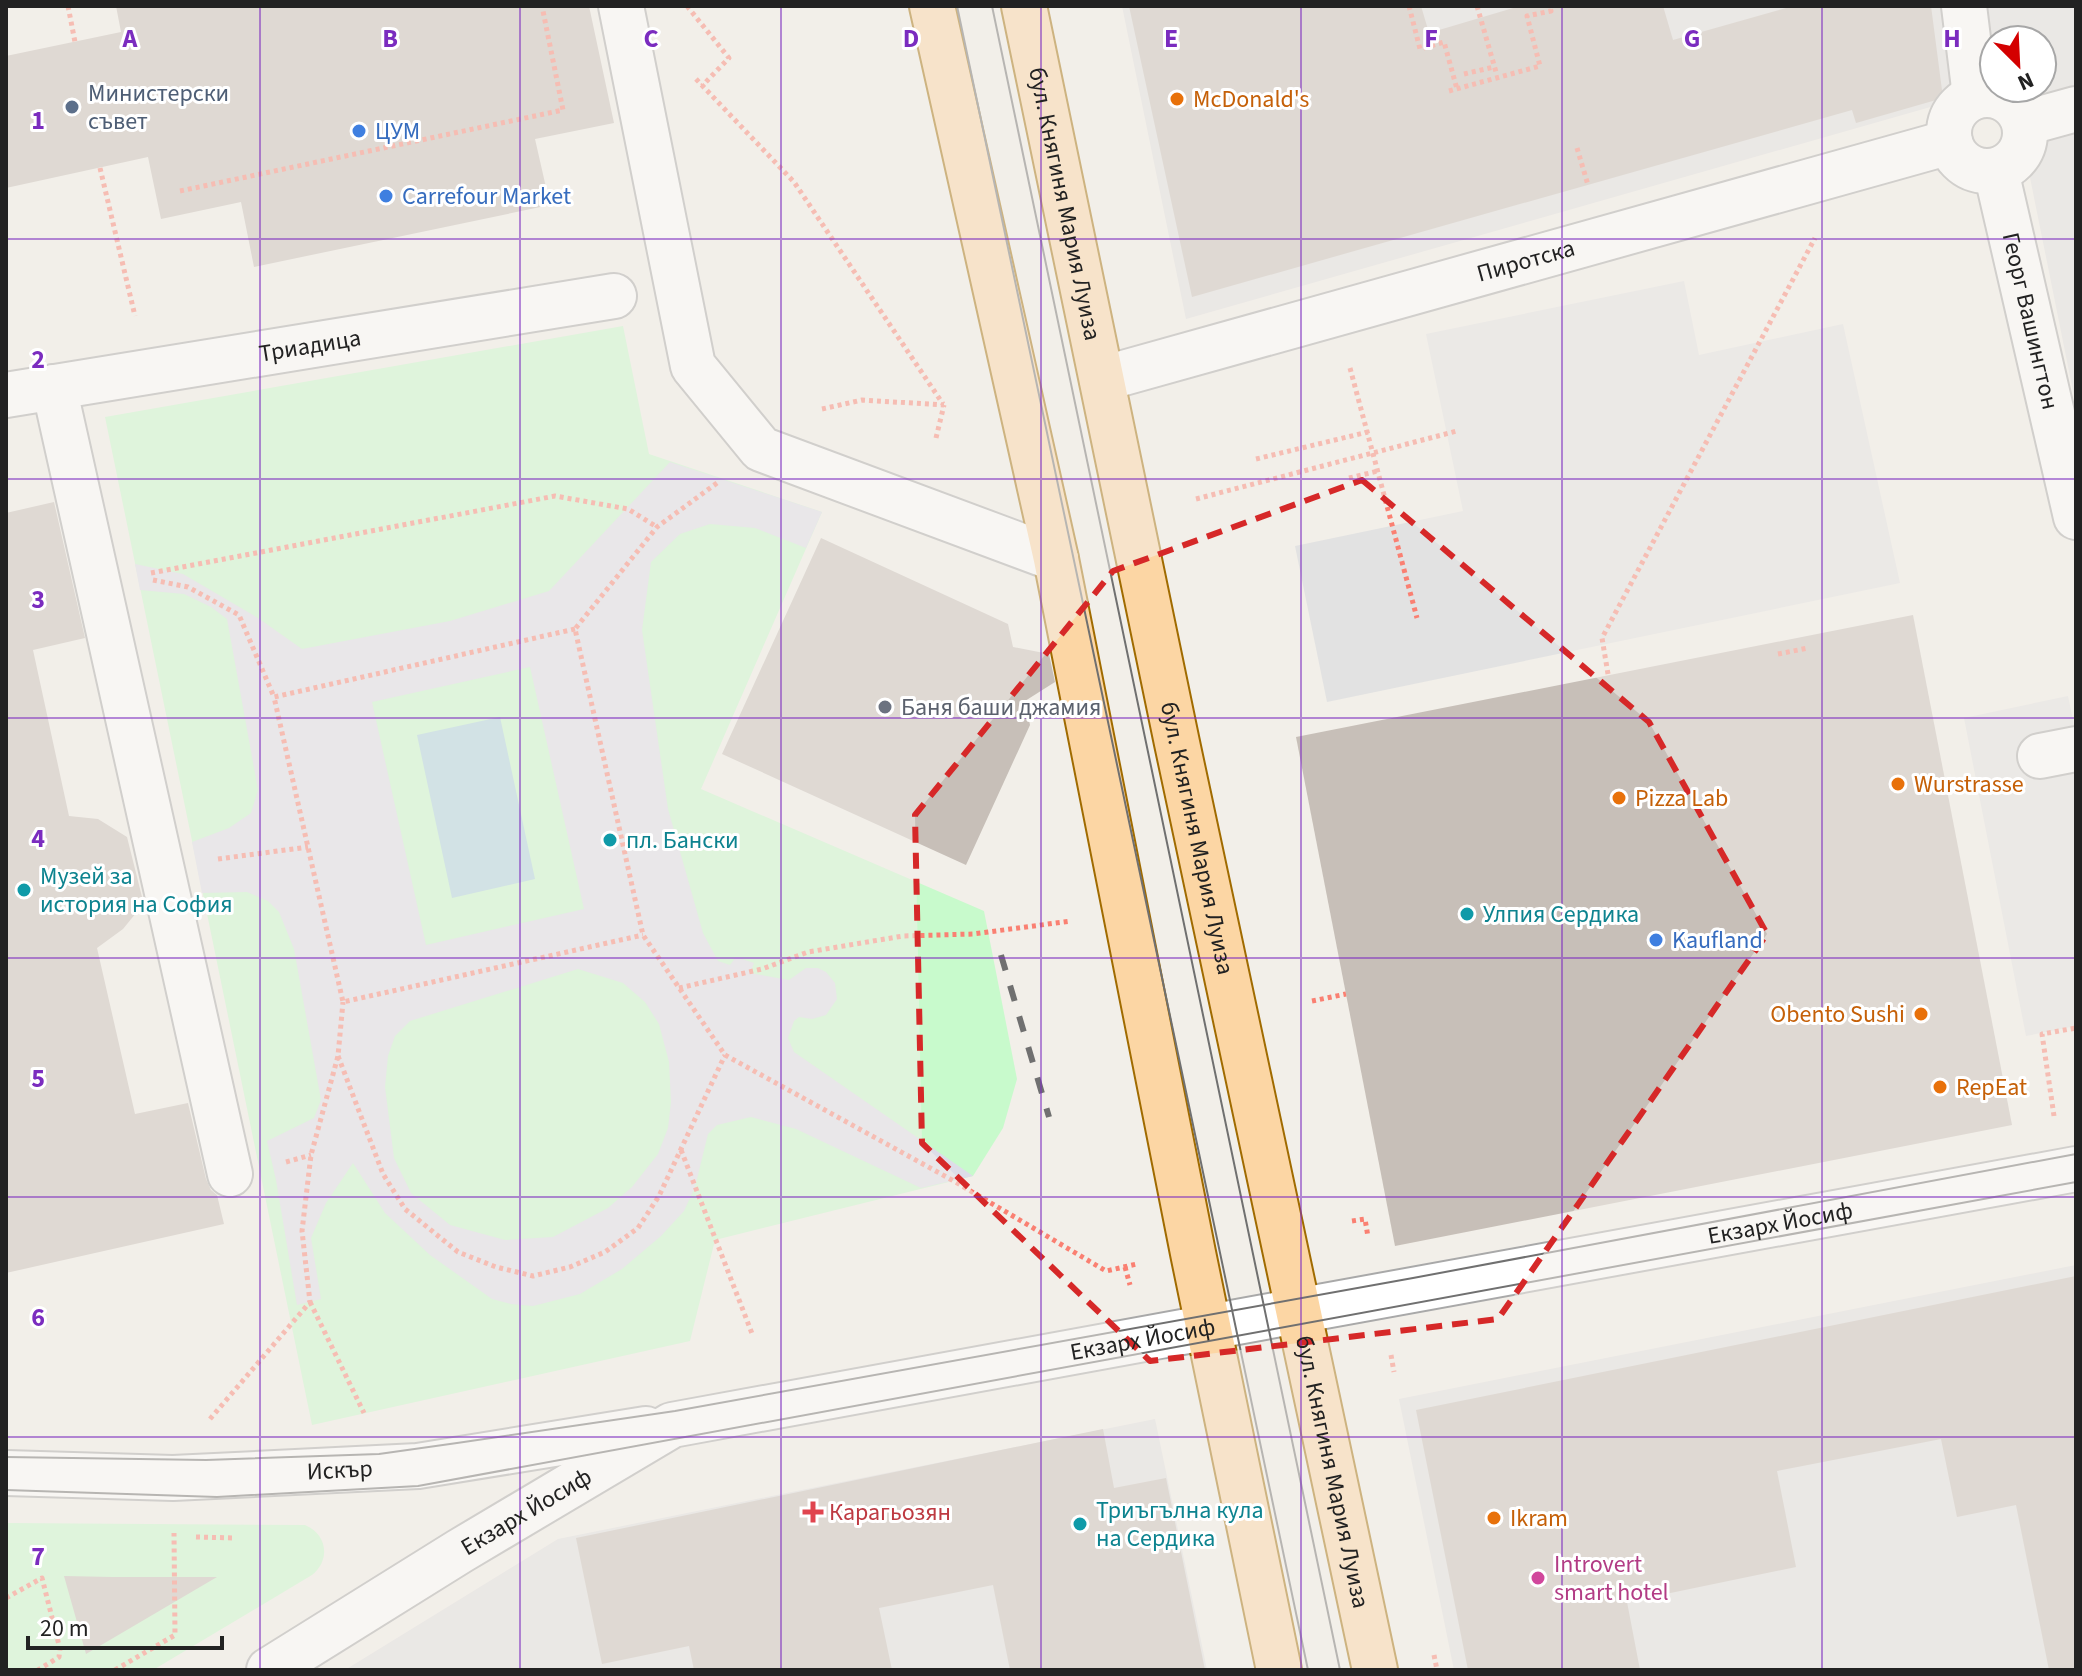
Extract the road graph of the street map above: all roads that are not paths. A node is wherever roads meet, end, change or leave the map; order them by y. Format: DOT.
graph roads {
  1 [pos="621,6"];
  2 [pos="932,6"];
  3 [pos="1024,6"];
  4 [pos="1964,6"];
  5 [pos="1975,96"];
  6 [pos="2076,109"];
  7 [pos="2025,123"];
  8 [pos="1950,142"];
  9 [pos="1996,171"];
  10 [pos="614,296"];
  11 [pos="1102,379"];
  12 [pos="54,387"];
  13 [pos="6,395"];
  14 [pos="2076,517"];
  15 [pos="1056,559"];
  16 [pos="2076,1169"];
  17 [pos="230,1174"];
  18 [pos="1298,1313"];
  19 [pos="1209,1328"];
  20 [pos="672,1425"];
  21 [pos="6,1473"];
  22 [pos="269,1670"];
  23 [pos="1279,1670"];
  24 [pos="1375,1670"];
  1 -- 15 [label="street"];
  2 -- 15 [label="main road"];
  3 -- 11 [label="main road, бул. Княгиня Мария Луиза"];
  4 -- 5 [label="street"];
  5 -- 7 [label="street"];
  5 -- 8 [label="street"];
  6 -- 7 [label="street"];
  7 -- 9 [label="street"];
  8 -- 9 [label="street"];
  8 -- 11 [label="street, Пиротска"];
  9 -- 14 [label="street, Георг Вашингтон"];
  10 -- 12 [label="street, Триадица"];
  11 -- 18 [label="main road, бул. Княгиня Мария Луиза"];
  12 -- 13 [label="street, Триадица"];
  12 -- 17 [label="street"];
  15 -- 19 [label="main road"];
  16 -- 18 [label="street, Екзарх Йосиф"];
  18 -- 19 [label="street, Екзарх Йосиф"];
  18 -- 24 [label="main road, бул. Княгиня Мария Луиза"];
  19 -- 20 [label="street, Екзарх Йосиф"];
  19 -- 23 [label="main road"];
  20 -- 21 [label="street, Искър"];
  20 -- 22 [label="street, Екзарх Йосиф"];
}
